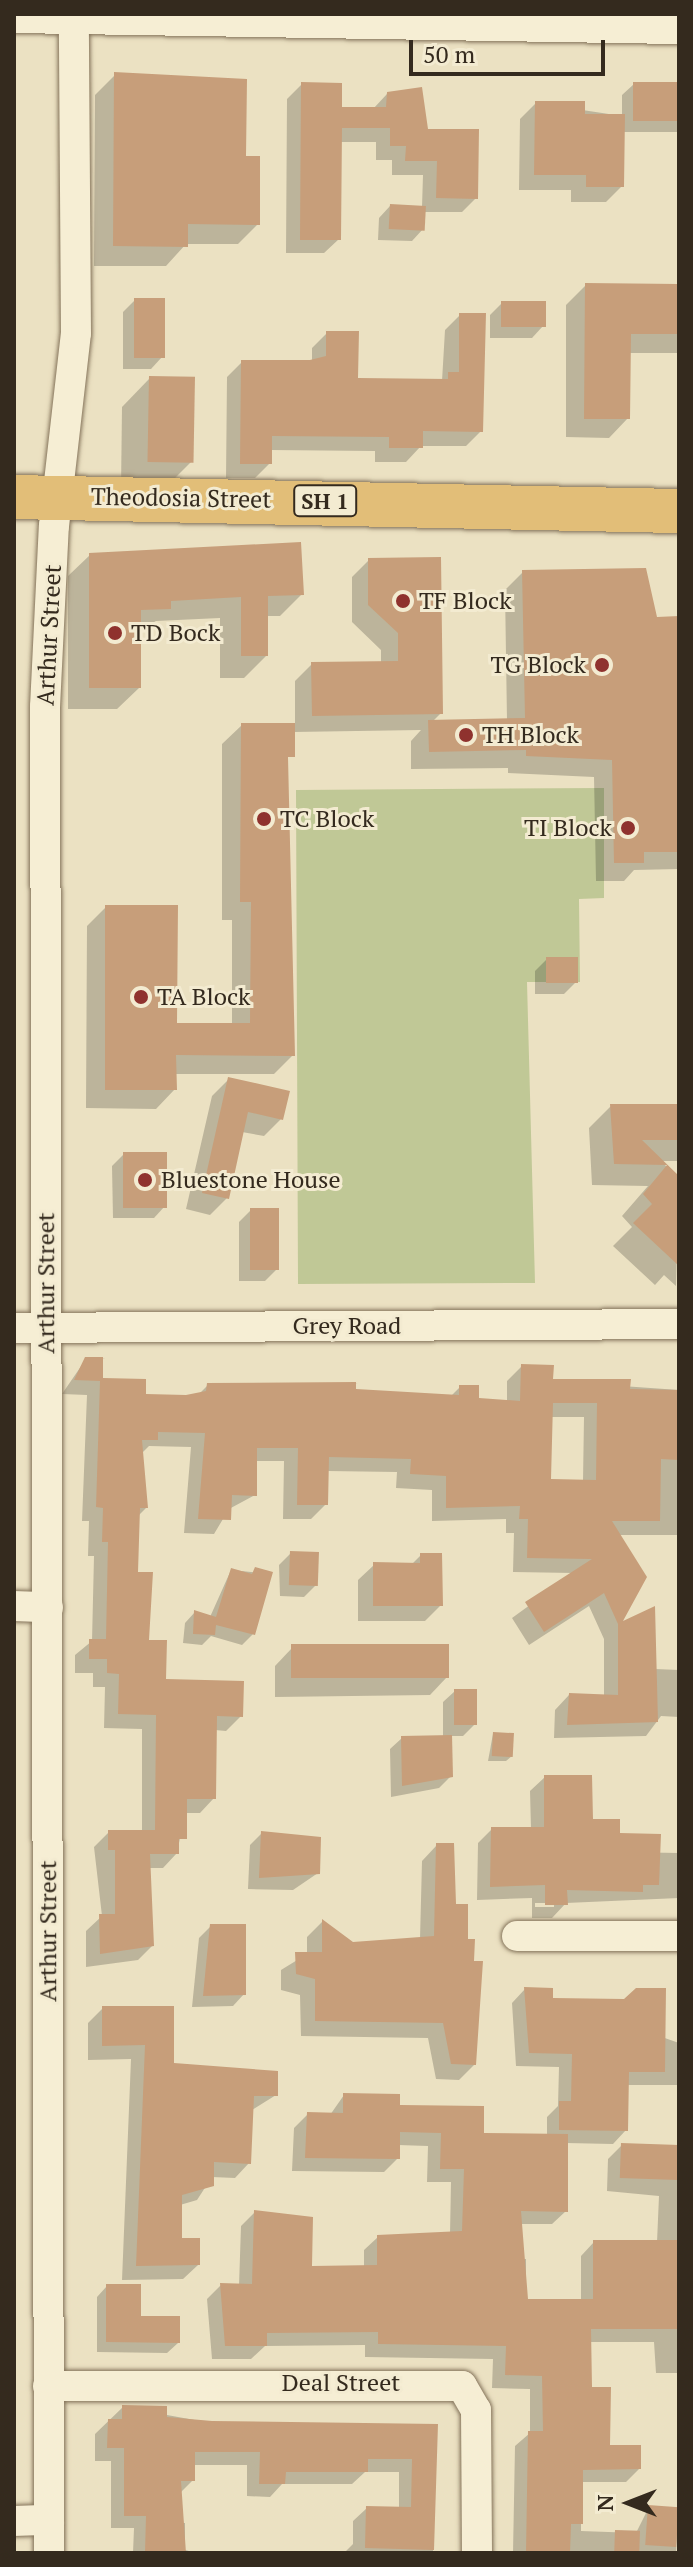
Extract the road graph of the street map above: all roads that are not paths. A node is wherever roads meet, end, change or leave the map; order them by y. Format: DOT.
graph roads {
  1 [pos="74,16"];
  2 [pos="14,18"];
  3 [pos="679,29"];
  4 [pos="14,497"];
  5 [pos="58,497"];
  6 [pos="679,502"];
  7 [pos="637,507"];
  8 [pos="679,511"];
  9 [pos="679,1324"];
  10 [pos="14,1328"];
  11 [pos="45,1328"];
  12 [pos="14,1606"];
  13 [pos="48,1607"];
  14 [pos="517,1936"];
  15 [pos="679,1936"];
  16 [pos="48,2386"];
  17 [pos="49,2520"];
  18 [pos="14,2521"];
  19 [pos="49,2553"];
  20 [pos="477,2553"];
  1 -- 2 [label="street"];
  1 -- 3 [label="street"];
  1 -- 5 [label="street, Arthur Street"];
  4 -- 5 [label="highway, Theodosia Street / SH 1"];
  5 -- 7 [label="highway, Theodosia Street / SH 1"];
  5 -- 11 [label="street, Arthur Street"];
  6 -- 7 [label="highway, Theodosia Street / SH 1"];
  7 -- 8 [label="highway, Theodosia Street / SH 1"];
  9 -- 11 [label="street, Grey Road"];
  10 -- 11 [label="street, Grey Road"];
  11 -- 13 [label="street, Arthur Street"];
  12 -- 13 [label="street"];
  13 -- 16 [label="street, Arthur Street"];
  14 -- 15 [label="street"];
  16 -- 17 [label="street, Arthur Street"];
  16 -- 20 [label="street, Deal Street"];
  17 -- 18 [label="street"];
  17 -- 19 [label="street, Arthur Street"];
}
